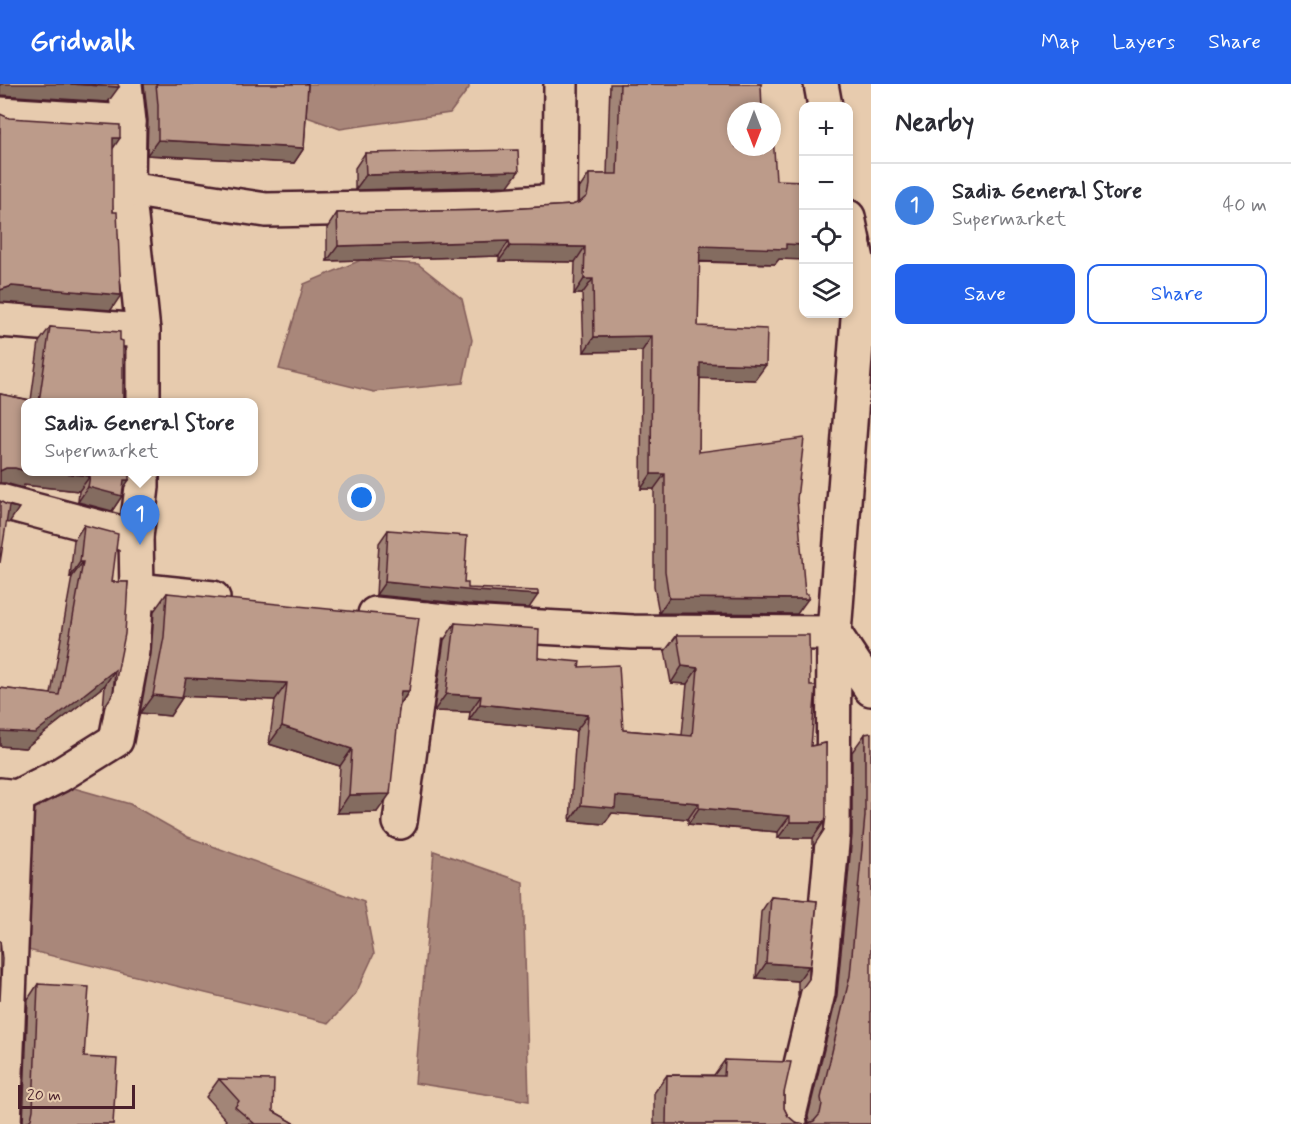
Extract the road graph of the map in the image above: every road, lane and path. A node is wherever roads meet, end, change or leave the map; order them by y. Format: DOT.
graph roads {
  1 [pos="124,84"];
  2 [pos="561,84"];
  3 [pos="821,84"];
  4 [pos="824,102"];
  5 [pos="0,114"];
  6 [pos="129,122"];
  7 [pos="128,189"];
  8 [pos="853,238"];
  9 [pos="0,320"];
  10 [pos="143,331"];
  11 [pos="143,398"];
  12 [pos="142,476"];
  13 [pos="0,501"];
  14 [pos="136,537"];
  15 [pos="137,590"];
  16 [pos="242,600"];
  17 [pos="346,611"];
  18 [pos="428,620"];
  19 [pos="834,633"];
  20 [pos="871,689"];
  21 [pos="8,796"];
  22 [pos="400,822"];
  23 [pos="3,1124"];
  24 [pos="790,1124"];
  1 -- 6 [label="street"];
  2 -- 7 [label="street"];
  3 -- 4 [label="street"];
  5 -- 6 [label="street"];
  6 -- 7 [label="street"];
  7 -- 10 [label="street"];
  8 -- 19 [label="street"];
  9 -- 10 [label="street"];
  10 -- 11 [label="street"];
  12 -- 14 [label="street"];
  13 -- 14 [label="street"];
  14 -- 15 [label="street"];
  15 -- 16 [label="street"];
  15 -- 21 [label="street"];
  17 -- 18 [label="street"];
  18 -- 19 [label="street"];
  18 -- 22 [label="street"];
  19 -- 20 [label="street"];
  19 -- 24 [label="street"];
  21 -- 23 [label="street"];
}
